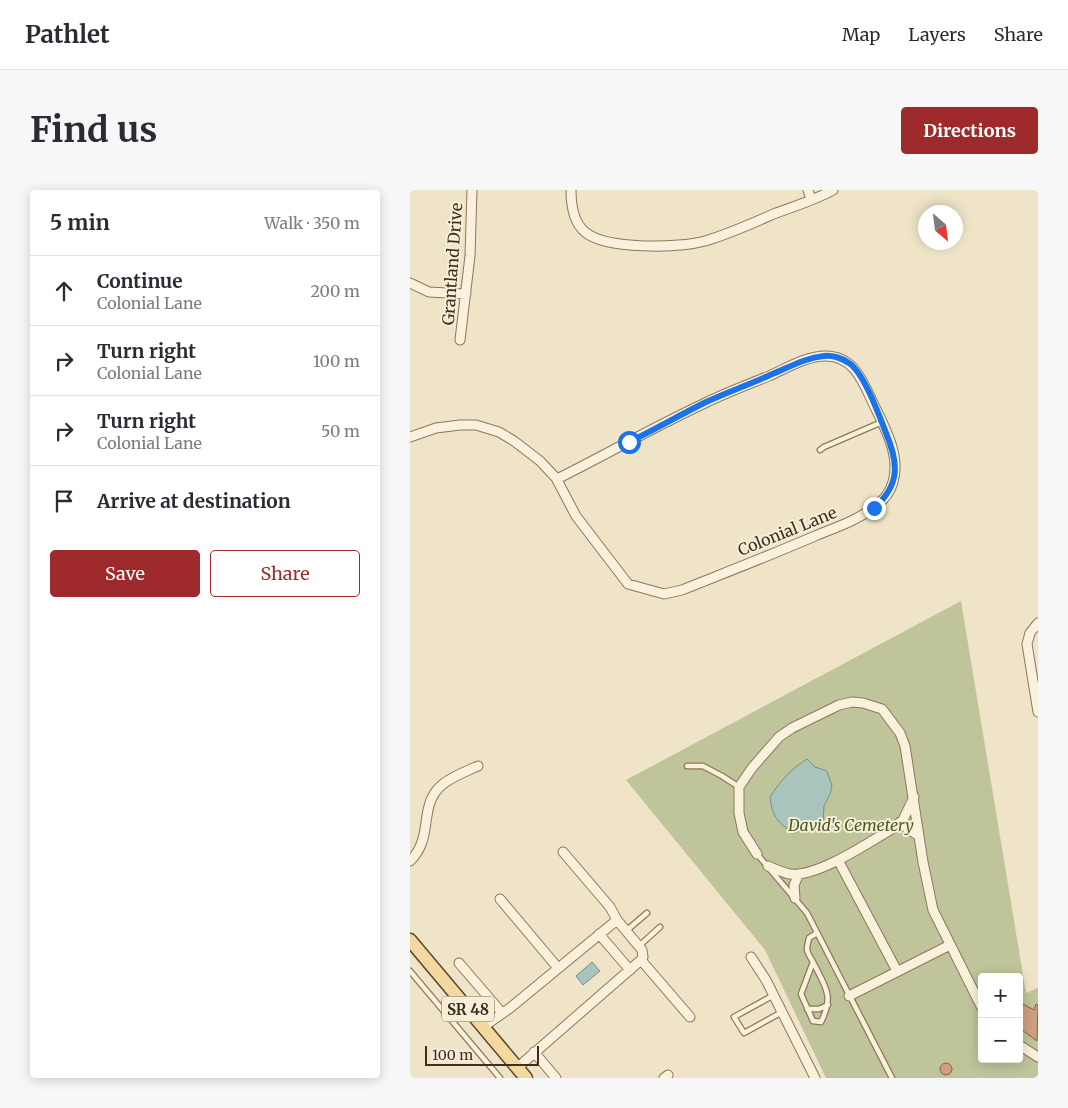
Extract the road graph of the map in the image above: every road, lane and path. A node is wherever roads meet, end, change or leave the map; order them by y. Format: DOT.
graph roads {
  1 [pos="472,190"];
  2 [pos="571,190"];
  3 [pos="808,190"];
  4 [pos="833,190"];
  5 [pos="810,200"];
  6 [pos="410,283"];
  7 [pos="466,294"];
  8 [pos="460,340"];
  9 [pos="882,422"];
  10 [pos="410,437"];
  11 [pos="820,450"];
  12 [pos="556,478"];
  13 [pos="1038,623"];
  14 [pos="1038,712"];
  15 [pos="478,766"];
  16 [pos="687,766"];
  17 [pos="739,788"];
  18 [pos="914,797"];
  19 [pos="900,823"];
  20 [pos="919,836"];
  21 [pos="563,852"];
  22 [pos="757,854"];
  23 [pos="838,860"];
  24 [pos="410,861"];
  25 [pos="768,866"];
  26 [pos="799,874"];
  27 [pos="795,898"];
  28 [pos="500,899"];
  29 [pos="647,913"];
  30 [pos="617,920"];
  31 [pos="660,927"];
  32 [pos="626,931"];
  33 [pos="817,933"];
  34 [pos="599,934"];
  35 [pos="410,940"];
  36 [pos="950,945"];
  37 [pos="639,946"];
  38 [pos="752,957"];
  39 [pos="641,960"];
  40 [pos="459,962"];
  41 [pos="813,962"];
  42 [pos="558,968"];
  43 [pos="630,970"];
  44 [pos="410,971"];
  45 [pos="897,971"];
  46 [pos="774,995"];
  47 [pos="849,996"];
  48 [pos="978,1000"];
  49 [pos="828,1005"];
  50 [pos="807,1009"];
  51 [pos="782,1012"];
  52 [pos="502,1013"];
  53 [pos="690,1018"];
  54 [pos="483,1027"];
  55 [pos="1023,1048"];
  56 [pos="534,1052"];
  57 [pos="1038,1057"];
  58 [pos="517,1068"];
  59 [pos="500,1078"];
  60 [pos="526,1078"];
  61 [pos="556,1078"];
  62 [pos="815,1078"];
  63 [pos="892,1078"];
  1 -- 7 [label="street, Grantland Drive"];
  2 -- 5 [label="street"];
  3 -- 5 [label="street"];
  4 -- 5 [label="street"];
  6 -- 7 [label="street"];
  7 -- 8 [label="street, Grantland Drive"];
  9 -- 11 [label="lane"];
  9 -- 12 [label="street, Colonial Lane"];
  9 -- 12 [label="street, Colonial Lane"];
  10 -- 12 [label="street, Colonial Lane"];
  13 -- 14 [label="street"];
  15 -- 24 [label="street"];
  16 -- 17 [label="lane"];
  17 -- 18 [label="street"];
  17 -- 22 [label="street"];
  18 -- 19 [label="street"];
  18 -- 20 [label="street"];
  19 -- 20 [label="street"];
  19 -- 23 [label="street"];
  20 -- 36 [label="street"];
  21 -- 30 [label="street"];
  22 -- 25 [label="lane"];
  23 -- 26 [label="street"];
  23 -- 45 [label="street"];
  25 -- 26 [label="street"];
  25 -- 27 [label="lane"];
  26 -- 27 [label="street"];
  27 -- 33 [label="lane"];
  28 -- 42 [label="street"];
  29 -- 32 [label="lane"];
  30 -- 32 [label="street"];
  30 -- 34 [label="street"];
  31 -- 37 [label="lane"];
  32 -- 37 [label="street"];
  33 -- 41 [label="lane"];
  33 -- 47 [label="lane"];
  34 -- 42 [label="street"];
  34 -- 43 [label="street"];
  35 -- 54 [label="main road, SR 48"];
  36 -- 45 [label="street"];
  36 -- 48 [label="street"];
  37 -- 39 [label="street"];
  38 -- 46 [label="street"];
  39 -- 43 [label="street"];
  39 -- 53 [label="street"];
  40 -- 52 [label="street"];
  41 -- 49 [label="lane"];
  41 -- 50 [label="lane"];
  42 -- 52 [label="street"];
  43 -- 56 [label="street"];
  44 -- 59 [label="lane"];
  45 -- 47 [label="street"];
  46 -- 51 [label="street"];
  46 -- 51 [label="lane"];
  47 -- 63 [label="lane"];
  49 -- 50 [label="lane"];
  49 -- 50 [label="lane"];
  51 -- 62 [label="street"];
  52 -- 54 [label="street"];
  54 -- 58 [label="main road, SR 48"];
  55 -- 57 [label="street"];
  56 -- 58 [label="street"];
  56 -- 61 [label="street"];
  58 -- 60 [label="main road, SR 48"];
}
